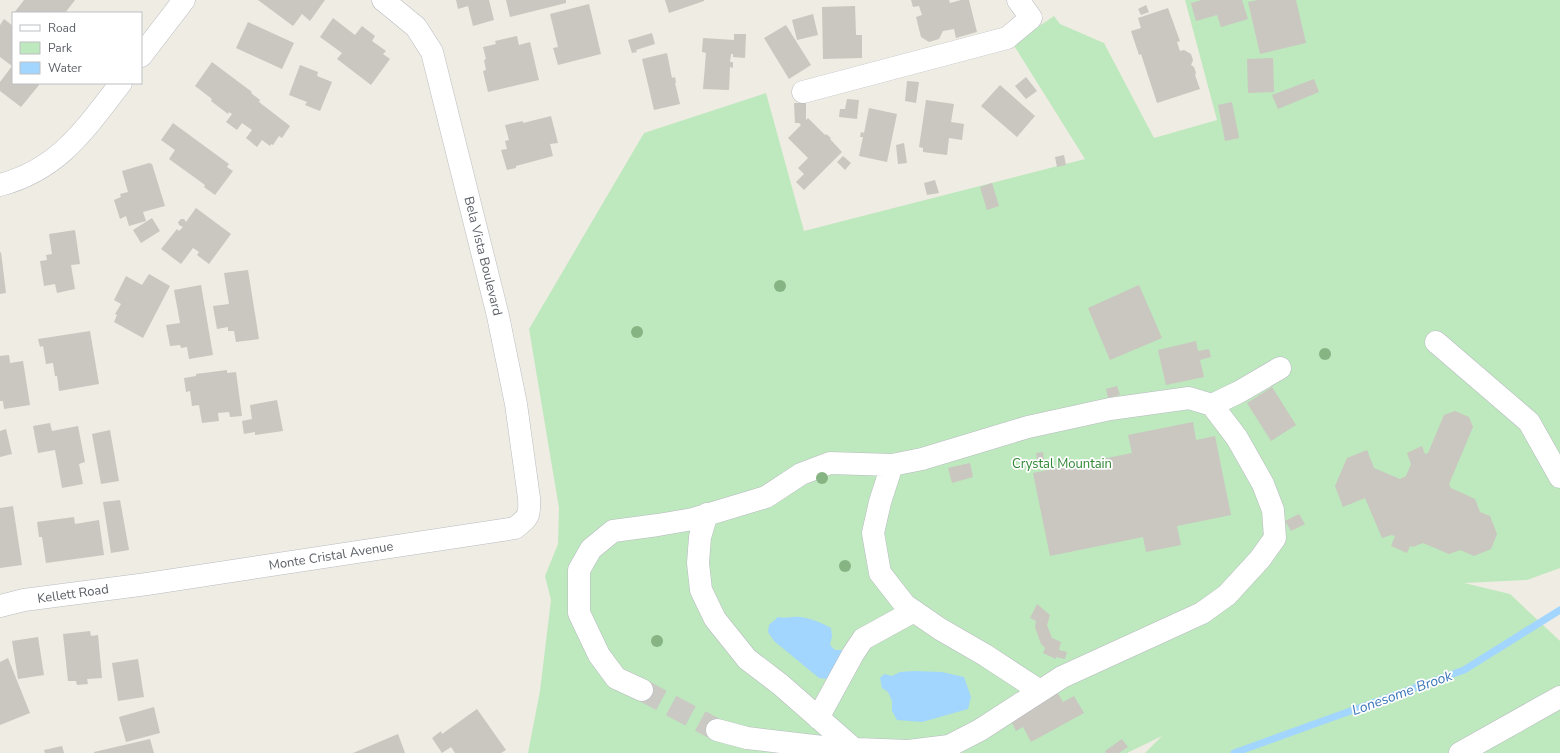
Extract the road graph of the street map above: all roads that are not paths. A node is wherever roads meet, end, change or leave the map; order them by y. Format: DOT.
graph roads {
  1 [pos="184,0"];
  2 [pos="383,0"];
  3 [pos="1018,0"];
  4 [pos="142,55"];
  5 [pos="120,84"];
  6 [pos="803,92"];
  7 [pos="0,185"];
  8 [pos="1436,342"];
  9 [pos="1280,368"];
  10 [pos="1212,404"];
  11 [pos="892,465"];
  12 [pos="1560,476"];
  13 [pos="707,514"];
  14 [pos="515,528"];
  15 [pos="147,584"];
  16 [pos="0,606"];
  17 [pos="914,611"];
  18 [pos="642,690"];
  19 [pos="1040,691"];
  20 [pos="1560,698"];
  21 [pos="818,718"];
  22 [pos="717,730"];
  23 [pos="854,749"];
  24 [pos="1460,753"];
  1 -- 4 [label="street"];
  2 -- 14 [label="street, Bela Vista Boulevard"];
  3 -- 6 [label="street"];
  5 -- 7 [label="street"];
  8 -- 12 [label="street"];
  9 -- 10 [label="street"];
  10 -- 11 [label="street"];
  10 -- 19 [label="street"];
  11 -- 13 [label="street"];
  11 -- 17 [label="street"];
  13 -- 18 [label="street"];
  13 -- 21 [label="street"];
  14 -- 15 [label="street, Monte Cristal Avenue"];
  15 -- 16 [label="street, Kellett Road"];
  17 -- 19 [label="street"];
  17 -- 21 [label="street"];
  19 -- 23 [label="street"];
  20 -- 24 [label="street"];
  21 -- 23 [label="street"];
  22 -- 23 [label="street"];
}
